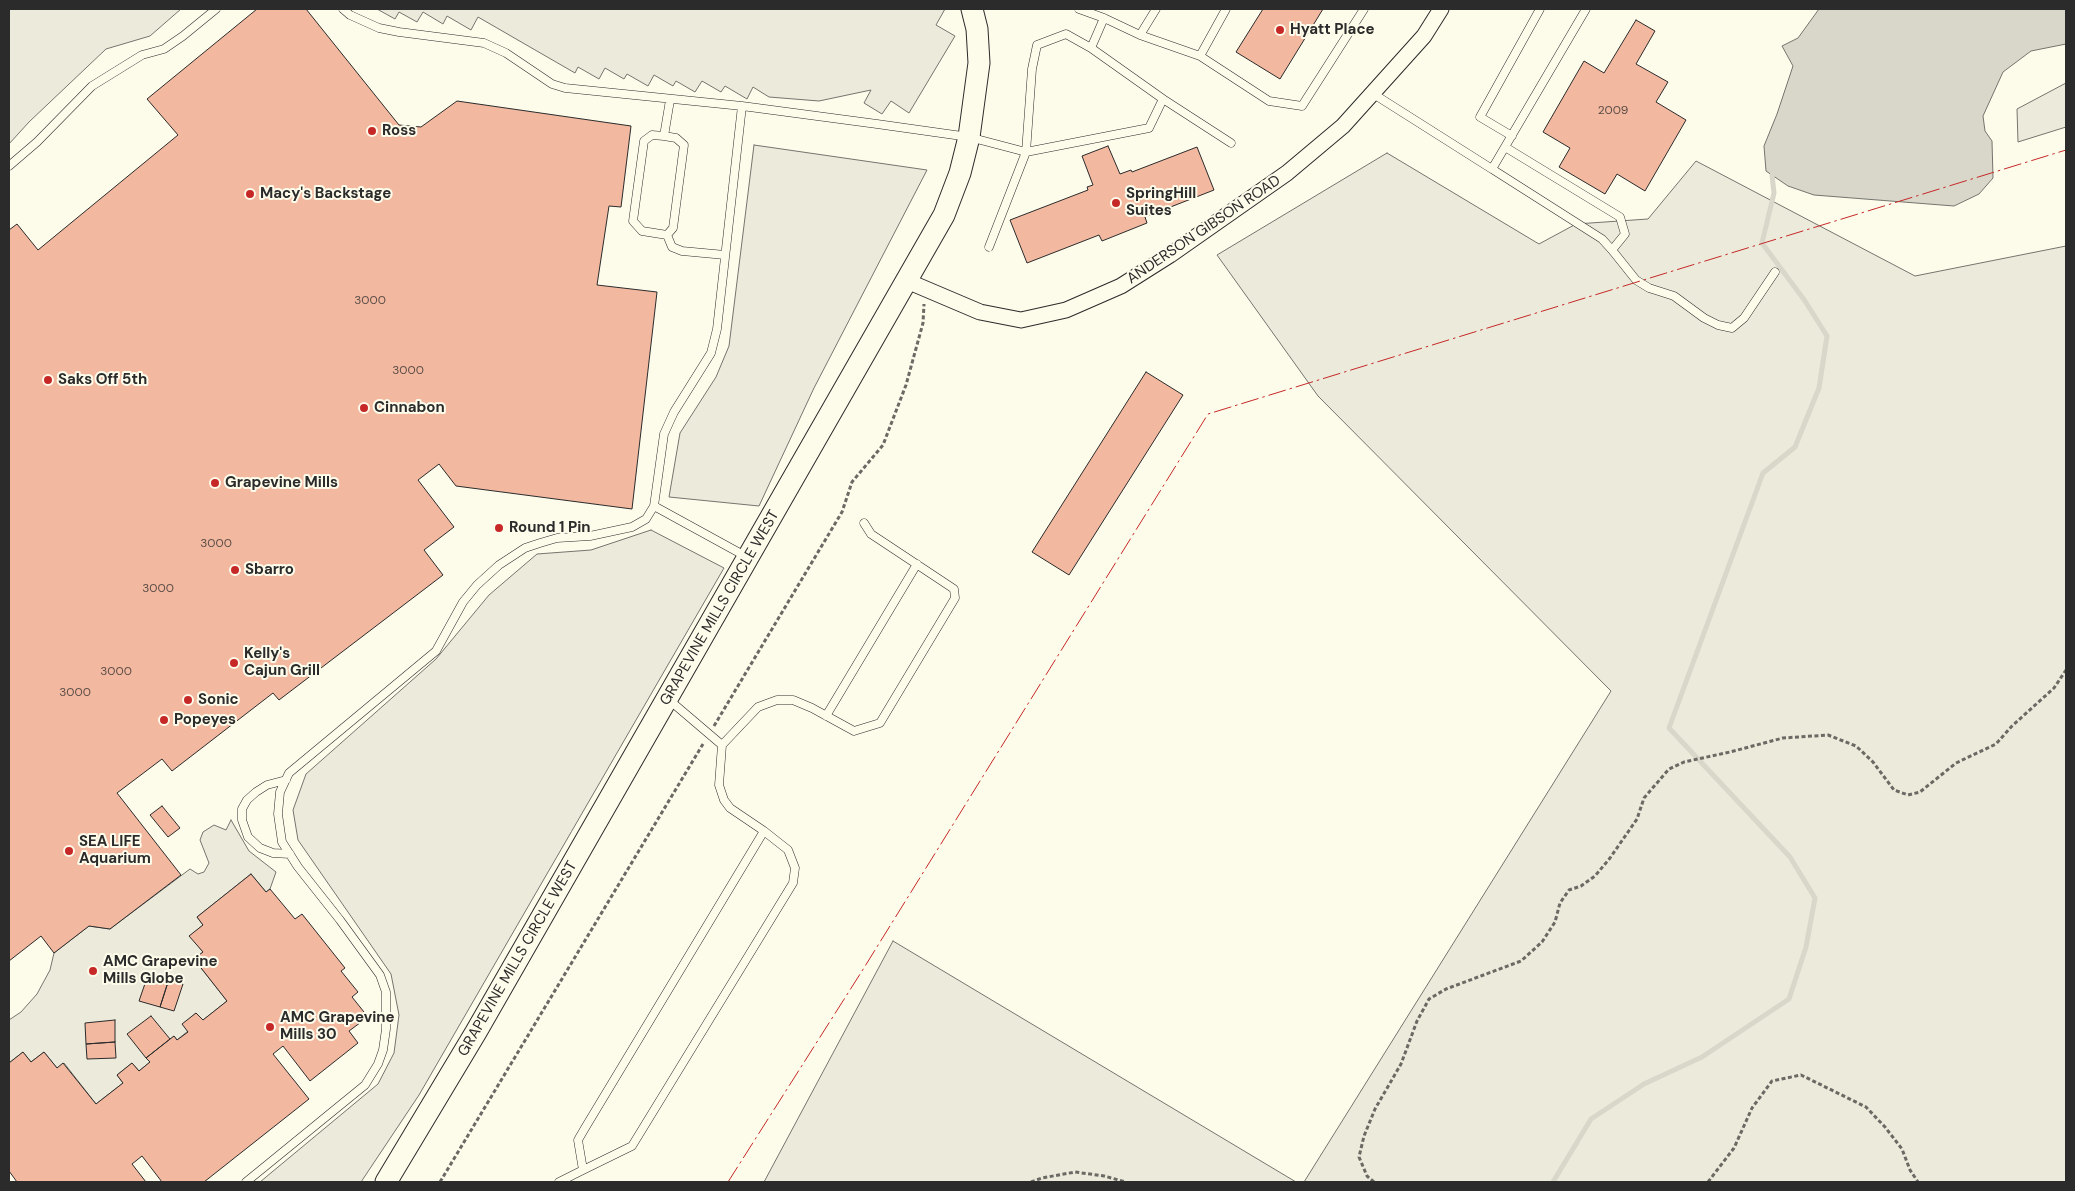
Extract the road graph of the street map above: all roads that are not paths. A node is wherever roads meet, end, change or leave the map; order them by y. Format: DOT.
graph roads {
  1 [pos="216,9"];
  2 [pos="344,9"];
  3 [pos="972,9"];
  4 [pos="1079,9"];
  5 [pos="1156,9"];
  6 [pos="1226,9"];
  7 [pos="1364,9"];
  8 [pos="1441,9"];
  9 [pos="1540,9"];
  10 [pos="1586,9"];
  11 [pos="1104,18"];
  12 [pos="1140,34"];
  13 [pos="1091,48"];
  14 [pos="1200,56"];
  15 [pos="1372,93"];
  16 [pos="1163,99"];
  17 [pos="670,100"];
  18 [pos="742,106"];
  19 [pos="664,136"];
  20 [pos="1512,136"];
  21 [pos="970,137"];
  22 [pos="1231,143"];
  23 [pos="1505,147"];
  24 [pos="1026,152"];
  25 [pos="9,166"];
  26 [pos="1492,169"];
  27 [pos="667,235"];
  28 [pos="989,247"];
  29 [pos="1612,250"];
  30 [pos="725,255"];
  31 [pos="1775,272"];
  32 [pos="907,281"];
  33 [pos="654,506"];
  34 [pos="864,524"];
  35 [pos="748,558"];
  36 [pos="917,564"];
  37 [pos="668,699"];
  38 [pos="826,716"];
  39 [pos="722,745"];
  40 [pos="286,780"];
  41 [pos="764,831"];
  42 [pos="290,854"];
  43 [pos="583,1170"];
  44 [pos="246,1182"];
  45 [pos="386,1182"];
  46 [pos="559,1182"];
  1 -- 25 [label="lane"];
  2 -- 17 [label="lane"];
  3 -- 21 [label="street, GRAPEVINE MILLS CIRCLE WEST"];
  4 -- 11 [label="lane"];
  5 -- 12 [label="lane"];
  6 -- 14 [label="lane"];
  7 -- 14 [label="lane"];
  8 -- 15 [label="street, ANDERSON GIBSON ROAD"];
  9 -- 20 [label="lane"];
  10 -- 20 [label="lane"];
  11 -- 12 [label="lane"];
  11 -- 13 [label="lane"];
  12 -- 14 [label="lane"];
  13 -- 16 [label="lane"];
  13 -- 24 [label="lane"];
  15 -- 26 [label="lane"];
  15 -- 32 [label="street, ANDERSON GIBSON ROAD"];
  16 -- 22 [label="lane"];
  16 -- 24 [label="lane"];
  17 -- 18 [label="lane"];
  17 -- 19 [label="lane"];
  18 -- 21 [label="lane"];
  18 -- 30 [label="lane"];
  19 -- 27 [label="lane"];
  19 -- 27 [label="lane"];
  20 -- 23 [label="lane"];
  21 -- 24 [label="lane"];
  21 -- 32 [label="street, GRAPEVINE MILLS CIRCLE WEST"];
  23 -- 26 [label="lane"];
  23 -- 29 [label="lane"];
  24 -- 28 [label="lane"];
  26 -- 29 [label="lane"];
  27 -- 30 [label="lane"];
  29 -- 31 [label="lane"];
  30 -- 33 [label="lane"];
  32 -- 35 [label="street, GRAPEVINE MILLS CIRCLE WEST"];
  33 -- 35 [label="lane"];
  33 -- 40 [label="lane"];
  34 -- 36 [label="lane"];
  35 -- 37 [label="street, GRAPEVINE MILLS CIRCLE WEST"];
  36 -- 38 [label="lane"];
  36 -- 38 [label="lane"];
  37 -- 39 [label="lane"];
  37 -- 45 [label="street, GRAPEVINE MILLS CIRCLE WEST"];
  38 -- 39 [label="lane"];
  39 -- 41 [label="lane"];
  40 -- 42 [label="lane"];
  40 -- 42 [label="lane"];
  41 -- 43 [label="lane"];
  41 -- 43 [label="lane"];
  42 -- 44 [label="lane"];
  43 -- 46 [label="lane"];
}
